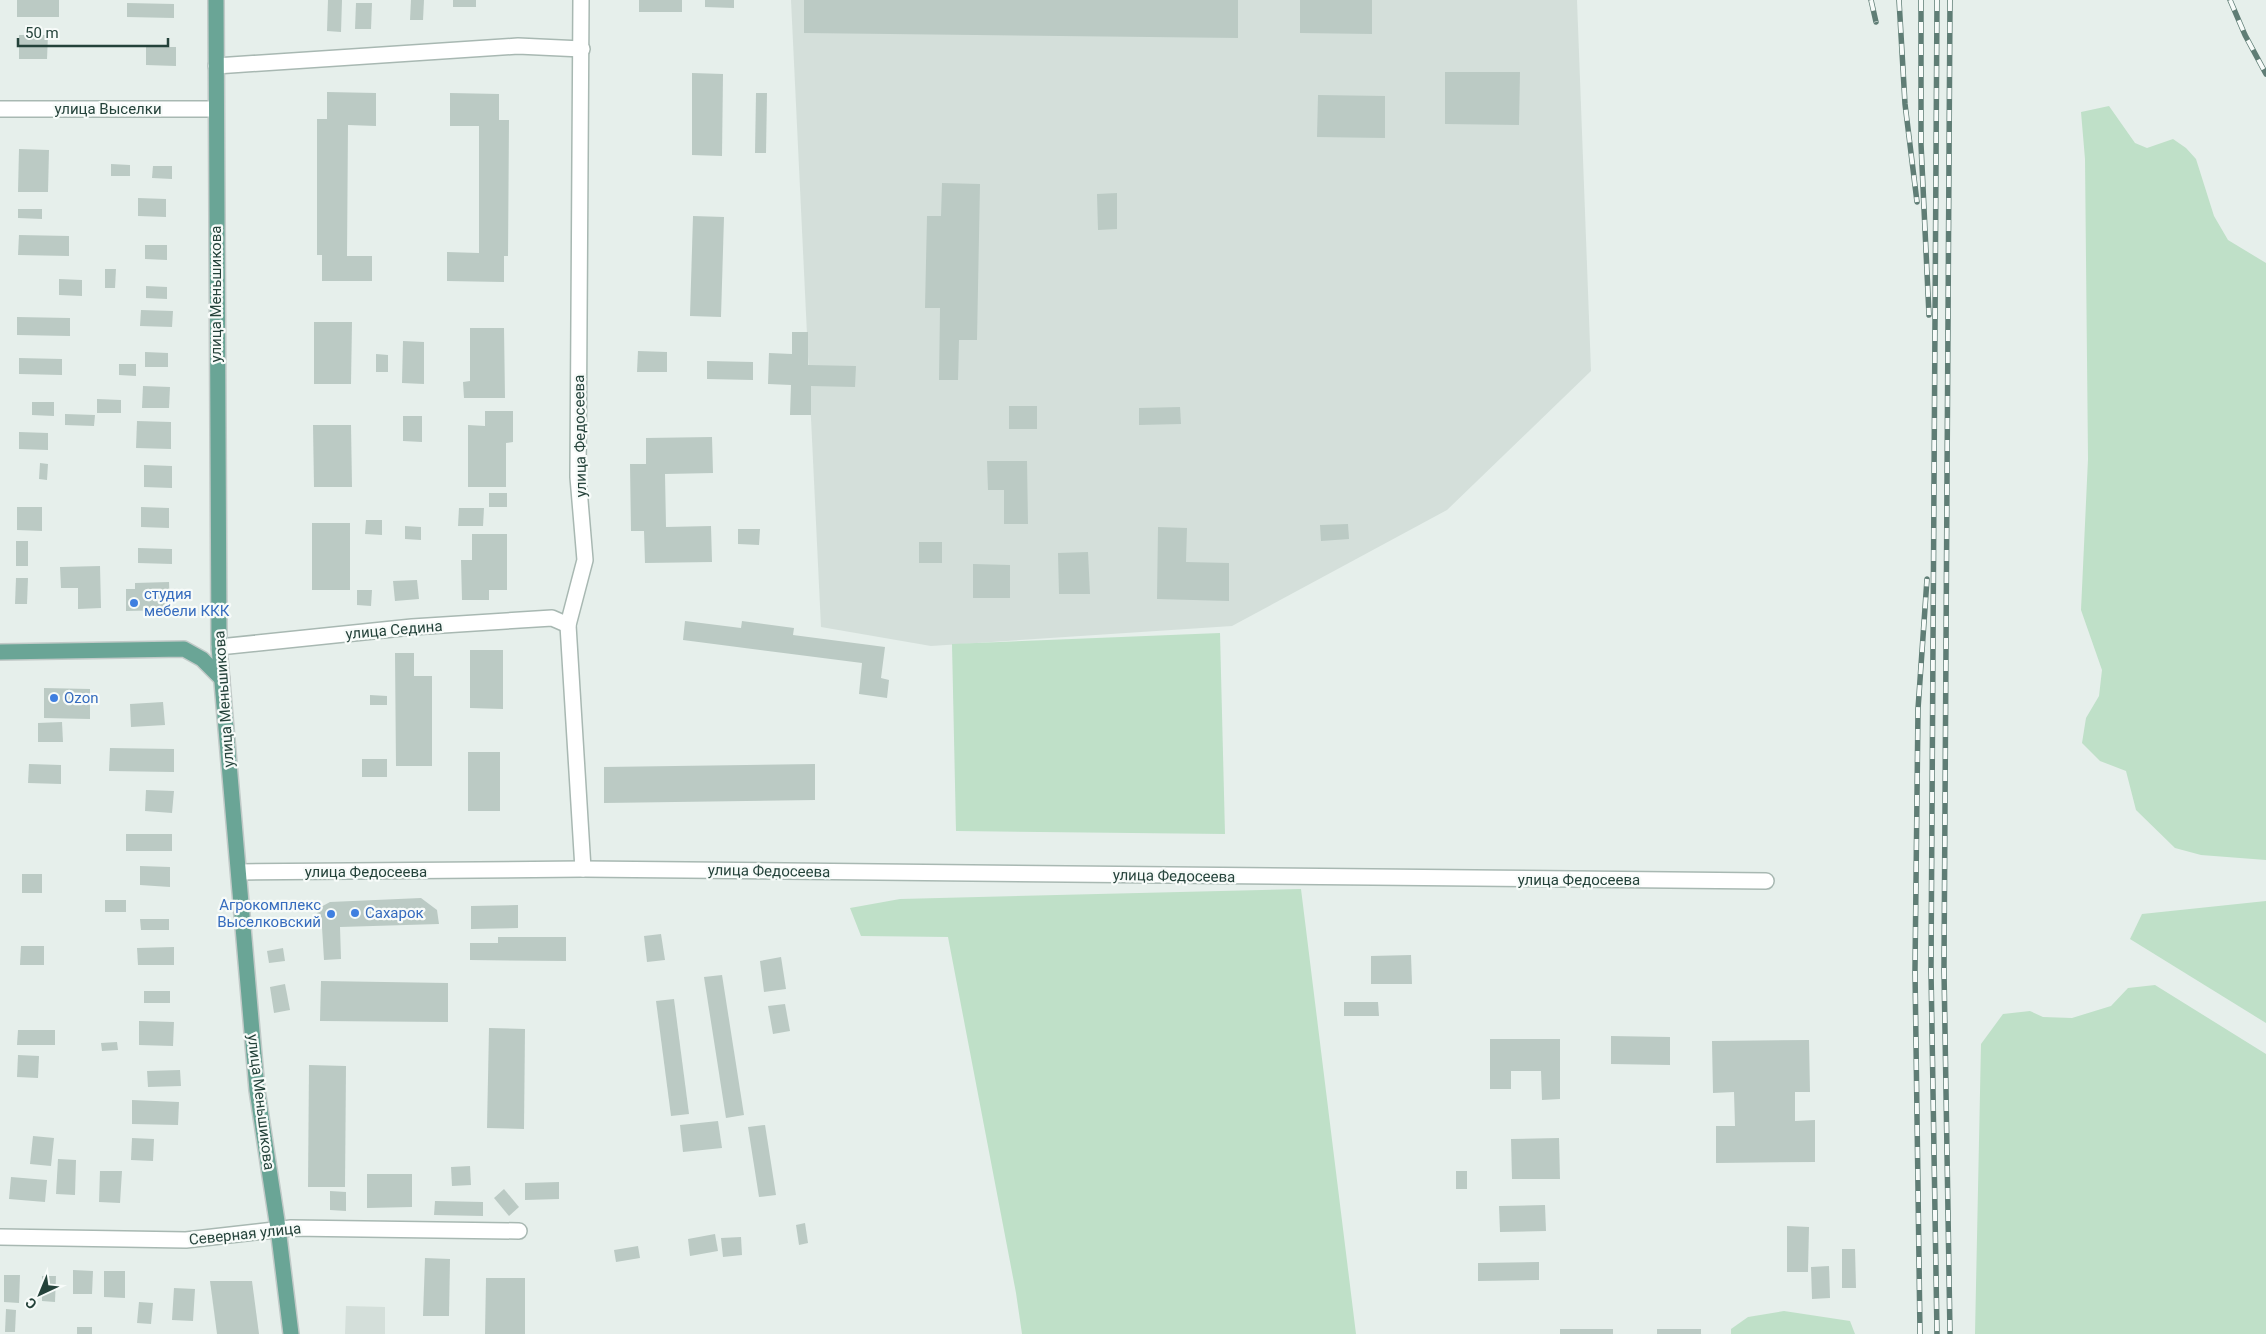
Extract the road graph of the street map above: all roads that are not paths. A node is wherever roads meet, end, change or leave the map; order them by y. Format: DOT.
graph roads {
  1 [pos="216,0"];
  2 [pos="581,0"];
  3 [pos="582,49"];
  4 [pos="216,66"];
  5 [pos="216,108"];
  6 [pos="0,109"];
  7 [pos="568,626"];
  8 [pos="219,647"];
  9 [pos="0,652"];
  10 [pos="222,679"];
  11 [pos="583,869"];
  12 [pos="239,872"];
  13 [pos="1766,881"];
  14 [pos="278,1228"];
  15 [pos="519,1231"];
  16 [pos="0,1237"];
  17 [pos="291,1334"];
  1 -- 4 [label="main road, улица Меньшикова"];
  2 -- 3 [label="street, улица Федосеева"];
  3 -- 4 [label="street"];
  3 -- 7 [label="street, улица Федосеева"];
  4 -- 5 [label="main road, улица Меньшикова"];
  5 -- 6 [label="street, улица Выселки"];
  5 -- 8 [label="main road, улица Меньшикова"];
  7 -- 8 [label="street, улица Седина"];
  7 -- 11 [label="street, улица Федосеева"];
  8 -- 10 [label="main road, улица Меньшикова"];
  9 -- 10 [label="main road"];
  10 -- 12 [label="main road, улица Меньшикова"];
  11 -- 12 [label="street, улица Федосеева"];
  11 -- 13 [label="street, улица Федосеева"];
  12 -- 14 [label="main road, улица Меньшикова"];
  14 -- 15 [label="street, Северная улица"];
  14 -- 16 [label="street, Северная улица"];
  14 -- 17 [label="main road, улица Меньшикова"];
}
